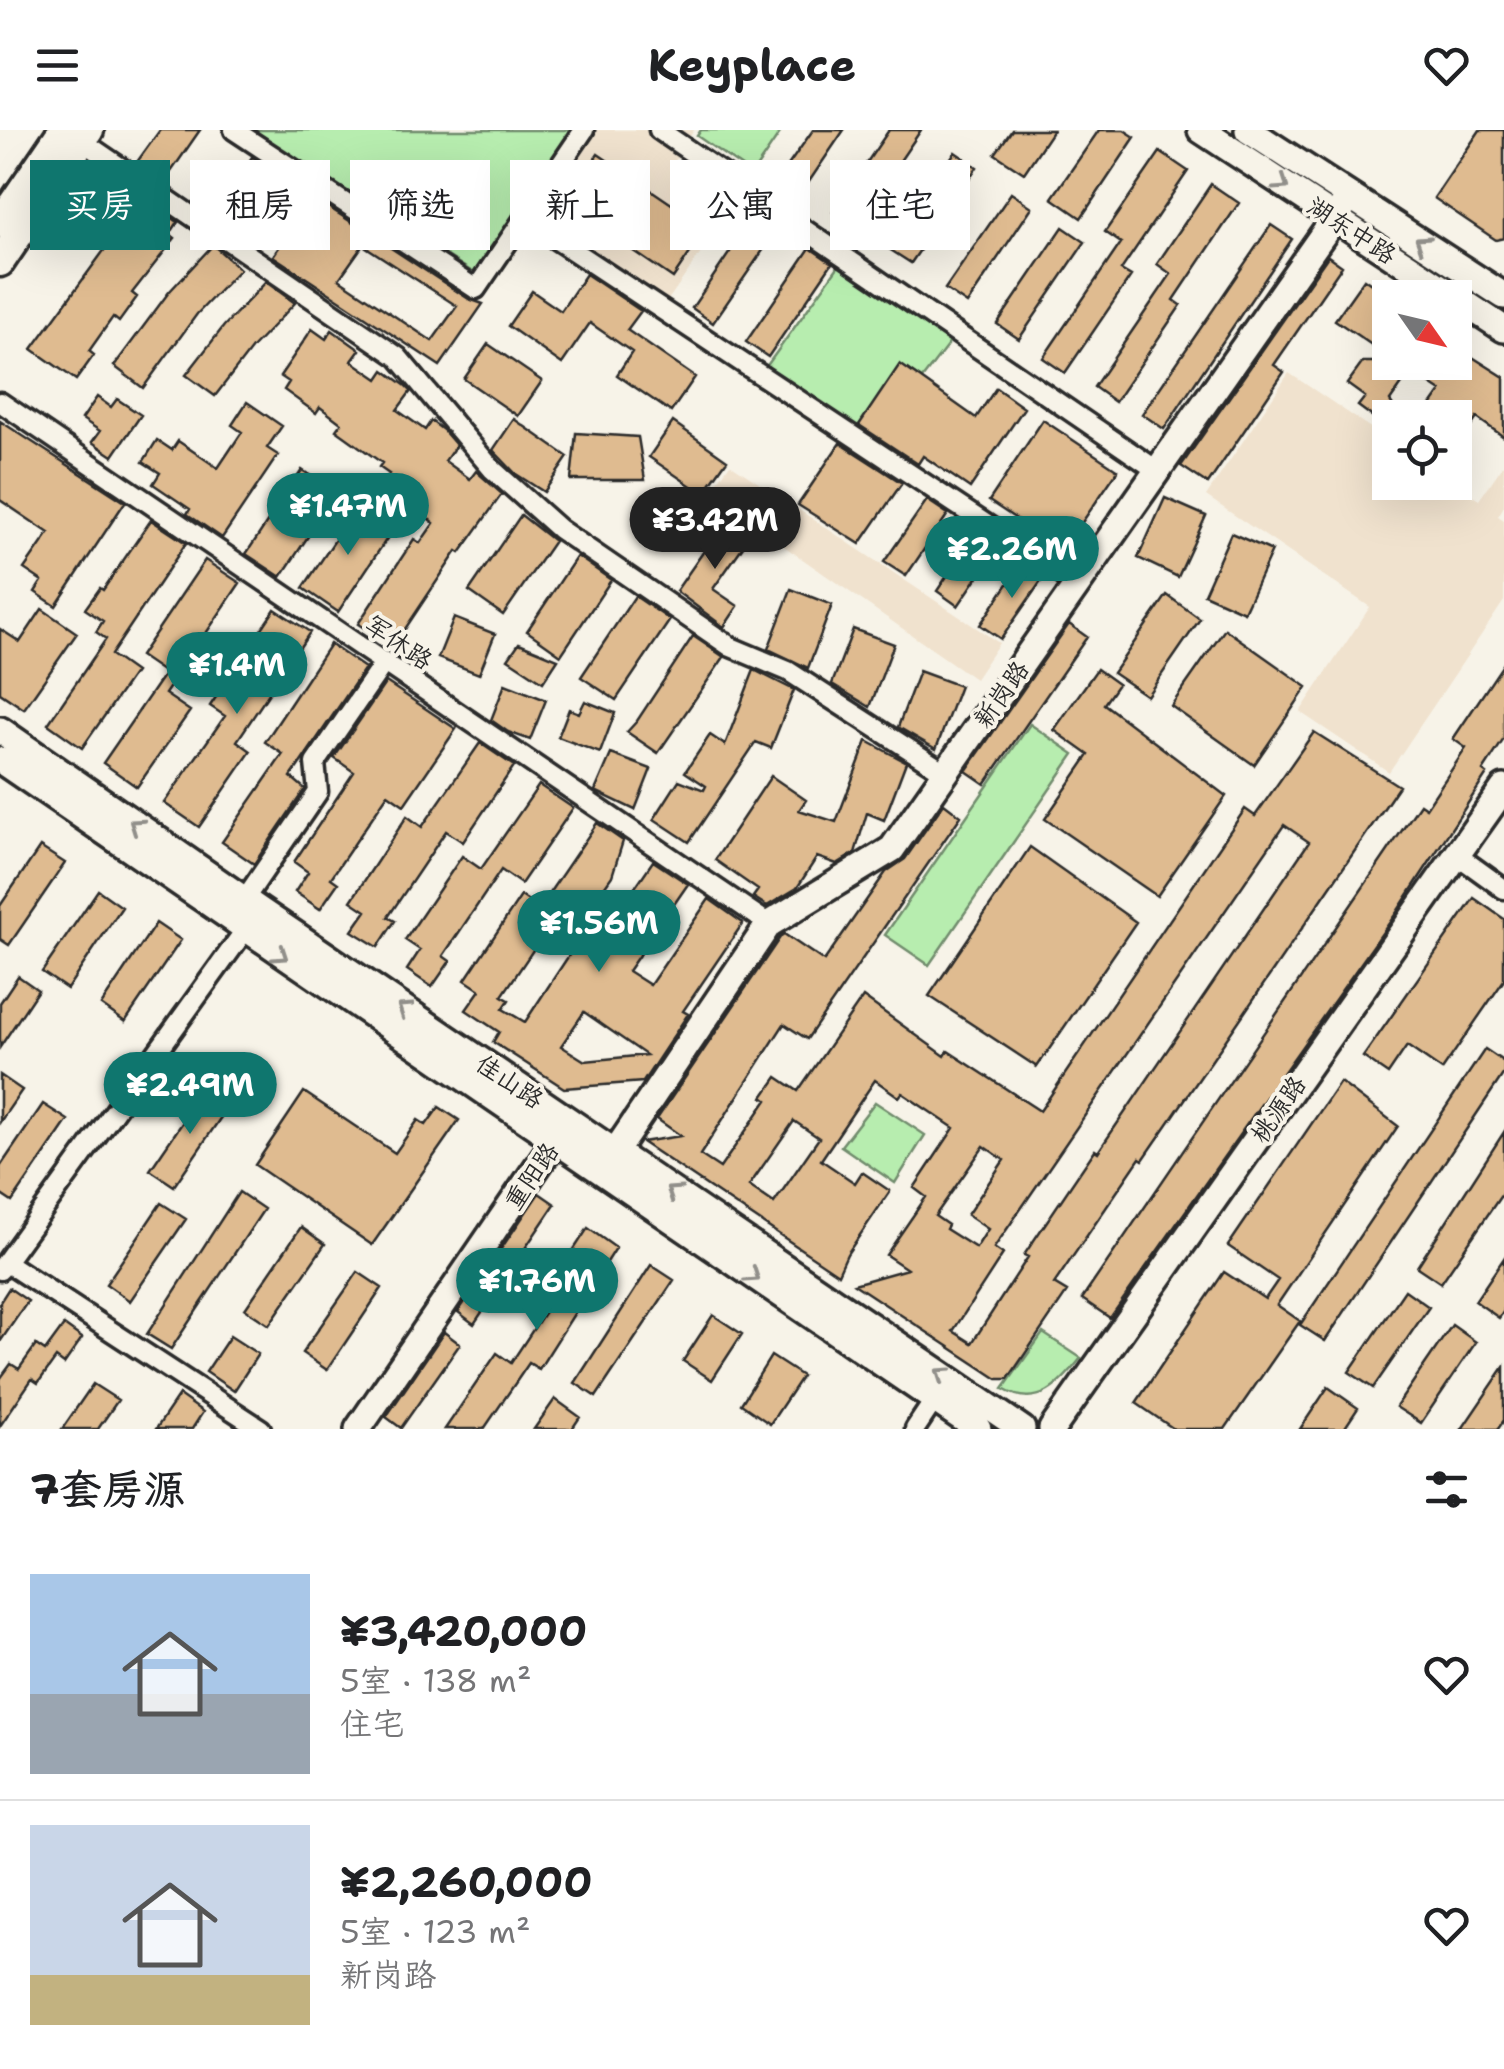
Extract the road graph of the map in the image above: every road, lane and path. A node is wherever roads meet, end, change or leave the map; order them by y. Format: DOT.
graph roads {
  1 [pos="234,130"];
  2 [pos="584,130"];
  3 [pos="659,130"];
  4 [pos="1201,130"];
  5 [pos="1248,130"];
  6 [pos="78,134"];
  7 [pos="564,160"];
  8 [pos="1350,196"];
  9 [pos="1334,219"];
  10 [pos="0,224"];
  11 [pos="510,240"];
  12 [pos="572,250"];
  13 [pos="0,262"];
  14 [pos="1504,296"];
  15 [pos="1504,329"];
  16 [pos="0,402"];
  17 [pos="1158,471"];
  18 [pos="1078,585"];
  19 [pos="384,663"];
  20 [pos="0,730"];
  21 [pos="0,760"];
  22 [pos="946,773"];
  23 [pos="1504,788"];
  24 [pos="1457,854"];
  25 [pos="1504,888"];
  26 [pos="249,914"];
  27 [pos="769,924"];
  28 [pos="562,1131"];
  29 [pos="615,1152"];
  30 [pos="4,1266"];
  31 [pos="935,1399"];
  32 [pos="261,1429"];
  33 [pos="358,1429"];
  34 [pos="915,1429"];
  35 [pos="978,1429"];
  36 [pos="1022,1429"];
  37 [pos="1052,1429"];
  1 -- 11 [label="street"];
  2 -- 7 [label="street"];
  3 -- 17 [label="street"];
  4 -- 9 [label="street, 湖东中路, one-way"];
  5 -- 8 [label="street, 湖东中路"];
  6 -- 10 [label="main road"];
  6 -- 13 [label="main road"];
  6 -- 22 [label="street"];
  8 -- 9 [label="street, 新岗路"];
  14 -- 8 [label="street, 湖东中路, one-way"];
  9 -- 15 [label="street, 湖东中路"];
  9 -- 17 [label="street, 新岗路"];
  12 -- 18 [label="street"];
  16 -- 19 [label="street, 军休路"];
  17 -- 18 [label="street, 新岗路"];
  18 -- 22 [label="street, 新岗路"];
  19 -- 26 [label="street"];
  19 -- 27 [label="street, 军休路"];
  26 -- 20 [label="street, 佳山路, one-way"];
  21 -- 26 [label="street, 佳山路"];
  22 -- 27 [label="street, 新岗路"];
  23 -- 24 [label="street, 桃源路"];
  24 -- 25 [label="street"];
  24 -- 37 [label="street, 桃源路"];
  26 -- 28 [label="street, 佳山路"];
  26 -- 30 [label="street"];
  27 -- 29 [label="street, 新岗路"];
  28 -- 29 [label="street, 佳山路"];
  28 -- 31 [label="street, 佳山路, one-way"];
  28 -- 33 [label="street, 重阳路"];
  36 -- 29 [label="street, 佳山路, one-way"];
  30 -- 32 [label="street"];
  31 -- 34 [label="street"];
  31 -- 35 [label="street, 佳山路"];
}
